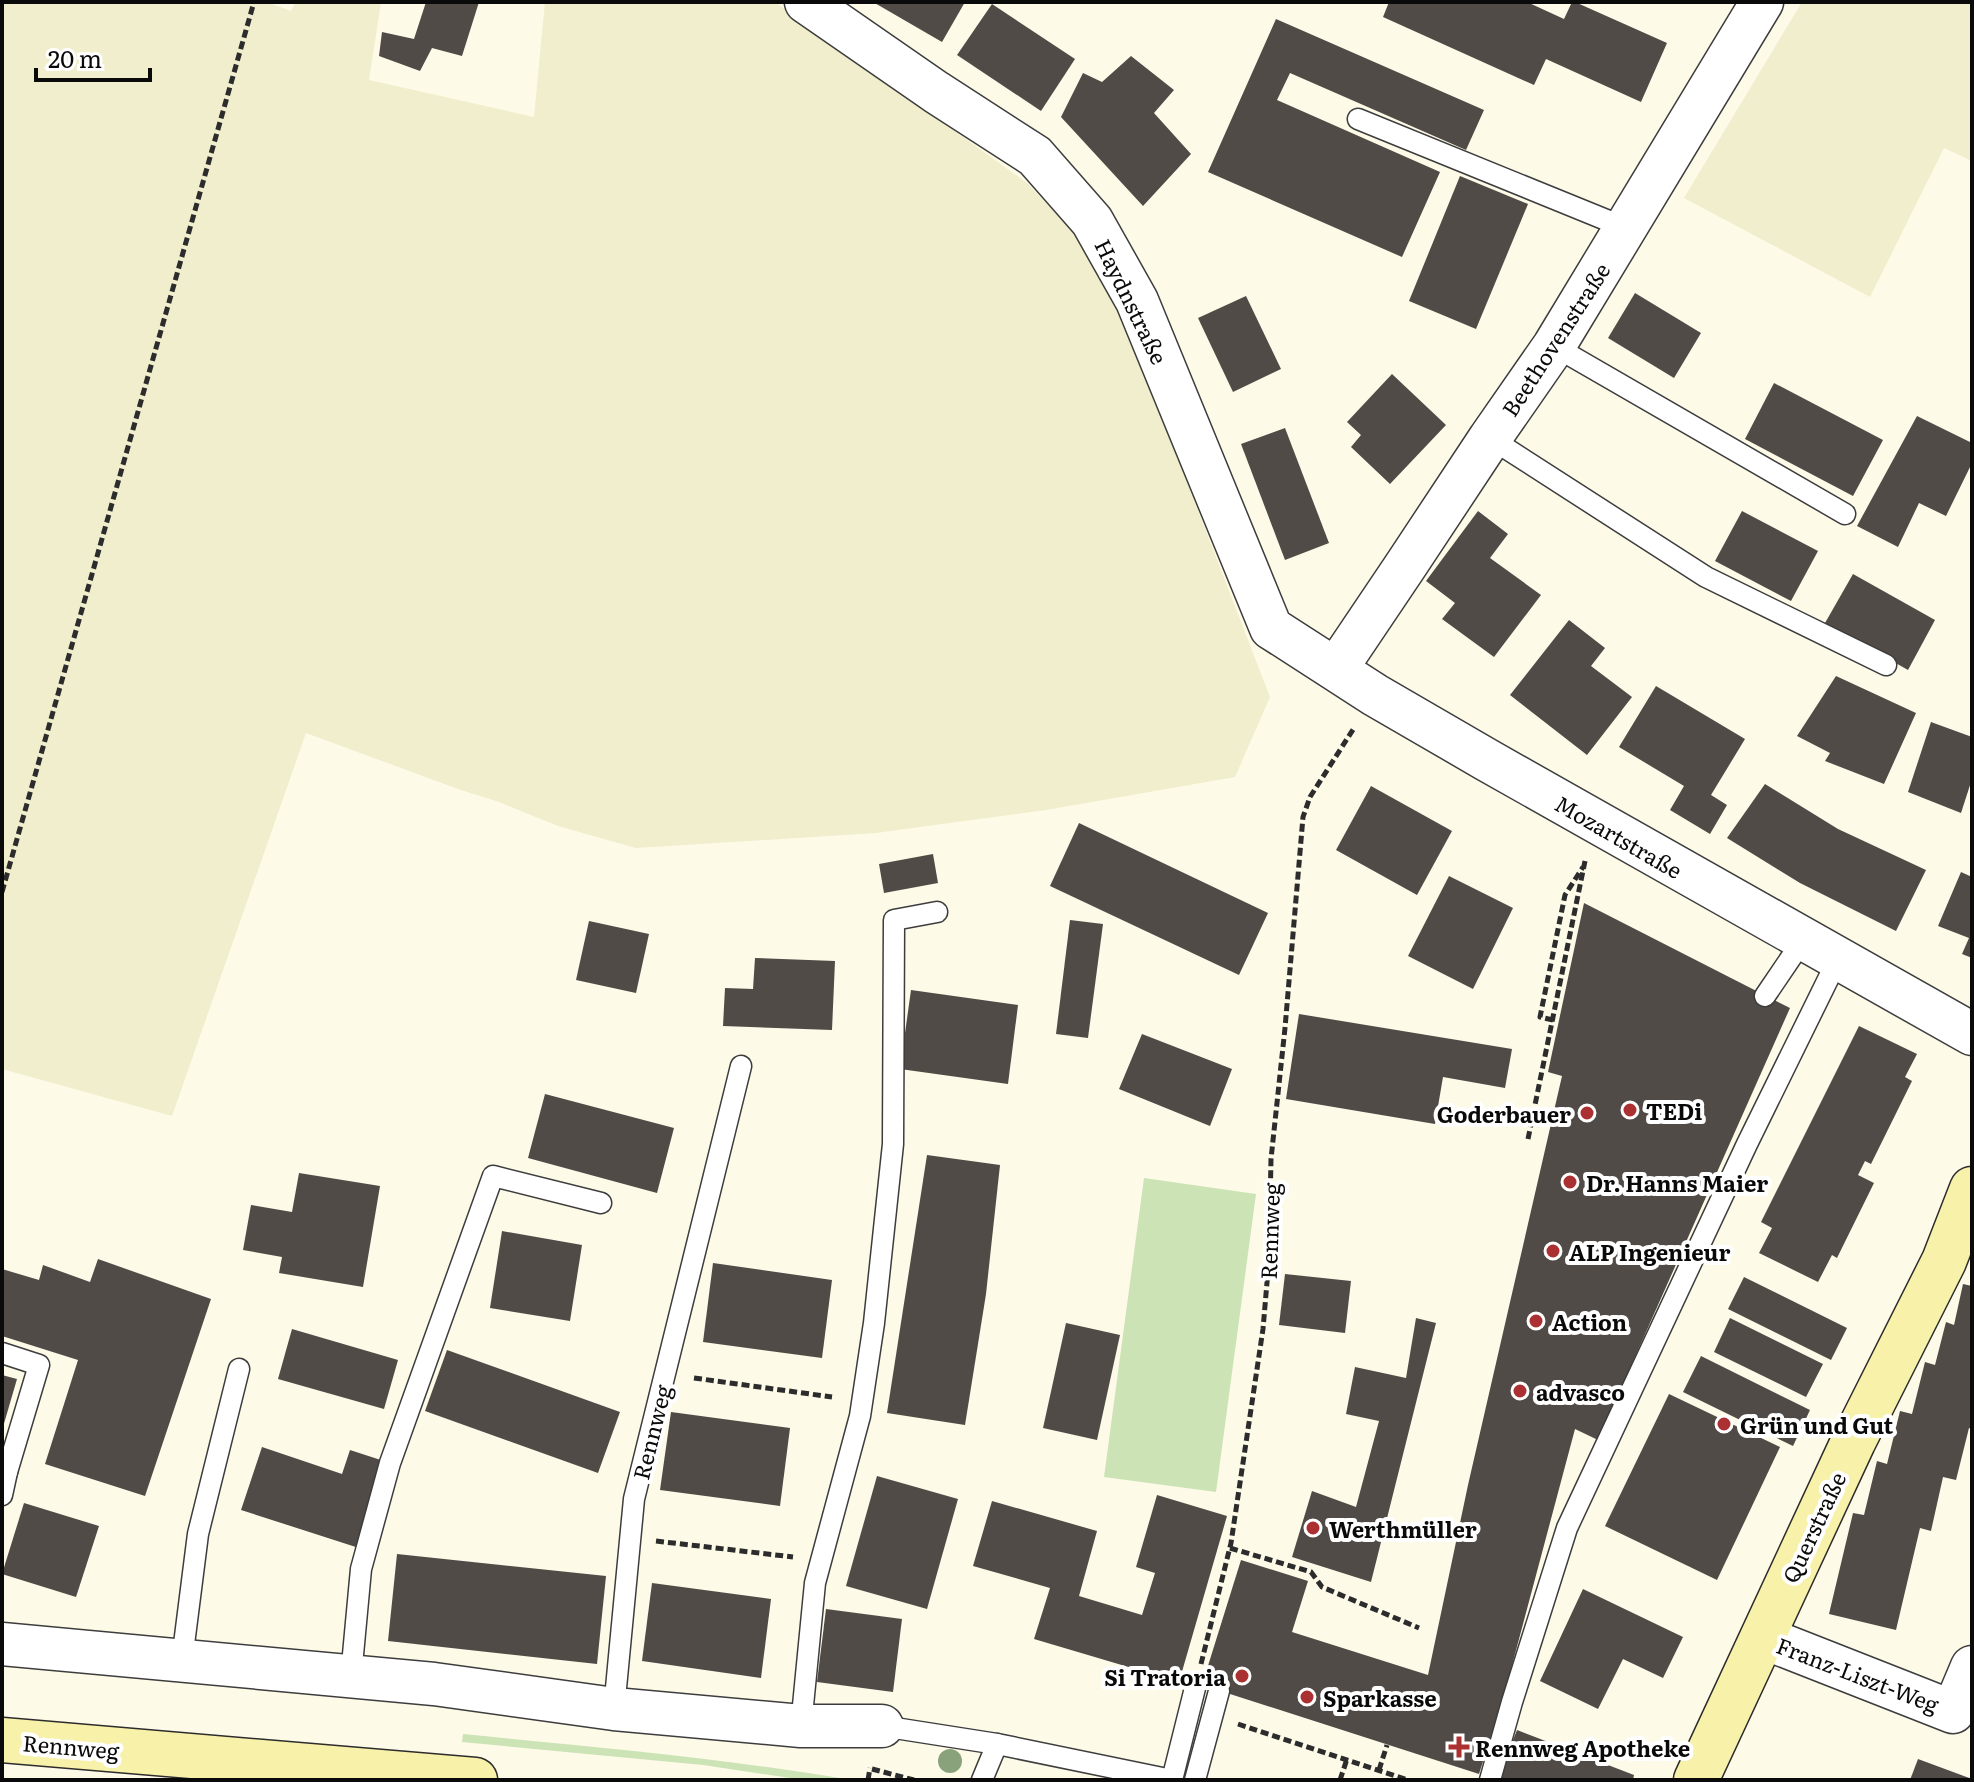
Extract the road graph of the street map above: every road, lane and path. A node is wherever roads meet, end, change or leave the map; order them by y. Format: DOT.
graph roads {
  1 [pos="254,2"];
  2 [pos="806,2"];
  3 [pos="1762,2"];
  4 [pos="1358,119"];
  5 [pos="1626,228"];
  6 [pos="1554,346"];
  7 [pos="1490,438"];
  8 [pos="1845,514"];
  9 [pos="1271,628"];
  10 [pos="1886,665"];
  11 [pos="1336,669"];
  12 [pos="1375,695"];
  13 [pos="1593,821"];
  14 [pos="1585,864"];
  15 [pos="2,892"];
  16 [pos="937,912"];
  17 [pos="1820,949"];
  18 [pos="1765,996"];
  19 [pos="1553,1020"];
  20 [pos="1972,1034"];
  21 [pos="741,1066"];
  22 [pos="1528,1139"];
  23 [pos="1972,1189"];
  24 [pos="601,1203"];
  25 [pos="1958,1266"];
  26 [pos="2,1353"];
  27 [pos="239,1369"];
  28 [pos="665,1374"];
  29 [pos="832,1397"];
  30 [pos="5,1471"];
  31 [pos="2,1495"];
  32 [pos="631,1538"];
  33 [pos="1230,1548"];
  34 [pos="800,1558"];
  35 [pos="1419,1628"];
  36 [pos="1762,1637"];
  37 [pos="2,1644"];
  38 [pos="182,1660"];
  39 [pos="1972,1667"];
  40 [pos="351,1676"];
  41 [pos="1195,1688"];
  42 [pos="1219,1691"];
  43 [pos="614,1709"];
  44 [pos="1213,1715"];
  45 [pos="801,1726"];
  46 [pos="882,1726"];
  47 [pos="2,1740"];
  48 [pos="997,1744"];
  49 [pos="1387,1745"];
  50 [pos="1347,1759"];
  51 [pos="870,1768"];
  52 [pos="1379,1770"];
  53 [pos="475,1780"];
  54 [pos="868,1780"];
  55 [pos="982,1780"];
  56 [pos="1172,1780"];
  57 [pos="1195,1780"];
  58 [pos="1340,1780"];
  59 [pos="1408,1780"];
  60 [pos="1490,1780"];
  61 [pos="1696,1780"];
  1 -- 15 [label="path"];
  2 -- 9 [label="street, Haydnstraße"];
  3 -- 5 [label="street, Beethovenstraße"];
  4 -- 5 [label="lane"];
  5 -- 6 [label="street, Beethovenstraße"];
  6 -- 7 [label="street, Beethovenstraße"];
  6 -- 8 [label="lane"];
  7 -- 10 [label="lane"];
  7 -- 11 [label="street, Beethovenstraße"];
  9 -- 11 [label="street, Mozartstraße"];
  11 -- 12 [label="street, Mozartstraße"];
  12 -- 13 [label="street, Mozartstraße"];
  12 -- 33 [label="path, Rennweg"];
  13 -- 14 [label="path"];
  13 -- 17 [label="street, Mozartstraße"];
  14 -- 19 [label="path"];
  14 -- 19 [label="path"];
  16 -- 45 [label="lane"];
  17 -- 18 [label="lane"];
  17 -- 20 [label="street, Mozartstraße"];
  17 -- 60 [label="lane"];
  19 -- 22 [label="path"];
  21 -- 28 [label="lane, Rennweg"];
  23 -- 25 [label="street, Querstraße"];
  24 -- 40 [label="lane"];
  25 -- 36 [label="street, Querstraße"];
  26 -- 30 [label="lane"];
  27 -- 38 [label="lane"];
  28 -- 29 [label="path"];
  28 -- 32 [label="lane, Rennweg"];
  30 -- 31 [label="lane"];
  32 -- 34 [label="path"];
  32 -- 43 [label="lane, Rennweg"];
  33 -- 35 [label="path"];
  33 -- 41 [label="path, Rennweg"];
  36 -- 39 [label="street, Franz-Liszt-Weg"];
  36 -- 61 [label="street, Querstraße"];
  37 -- 38 [label="street"];
  38 -- 40 [label="street"];
  40 -- 43 [label="street"];
  41 -- 56 [label="lane"];
  42 -- 44 [label="lane"];
  43 -- 45 [label="street"];
  44 -- 50 [label="path"];
  44 -- 57 [label="lane"];
  45 -- 46 [label="street"];
  46 -- 48 [label="lane"];
  47 -- 53 [label="street, Rennweg"];
  48 -- 55 [label="lane"];
  48 -- 56 [label="lane"];
  49 -- 52 [label="path"];
  50 -- 52 [label="path"];
  50 -- 58 [label="path"];
  51 -- 54 [label="path"];
  52 -- 59 [label="path"];
}
